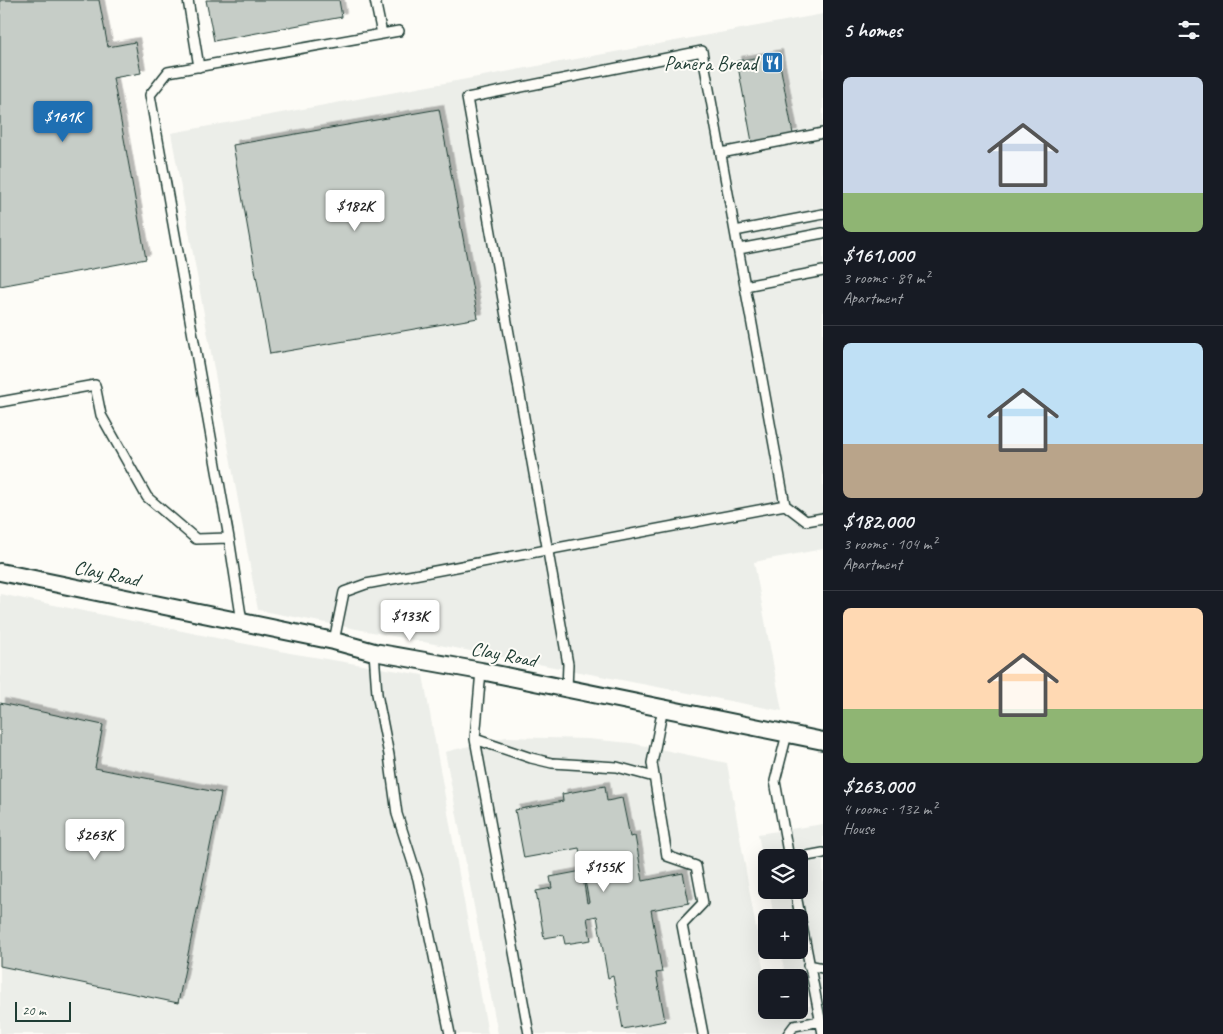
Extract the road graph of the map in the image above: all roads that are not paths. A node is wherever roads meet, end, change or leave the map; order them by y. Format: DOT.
graph roads {
  1 [pos="188,0"];
  2 [pos="374,0"];
  3 [pos="399,31"];
  4 [pos="382,34"];
  5 [pos="199,66"];
  6 [pos="823,133"];
  7 [pos="721,153"];
  8 [pos="823,214"];
  9 [pos="735,231"];
  10 [pos="823,234"];
  11 [pos="739,249"];
  12 [pos="823,271"];
  13 [pos="745,286"];
  14 [pos="0,402"];
  15 [pos="785,505"];
  16 [pos="823,518"];
  17 [pos="229,538"];
  18 [pos="548,550"];
  19 [pos="0,572"];
  20 [pos="242,622"];
  21 [pos="334,641"];
  22 [pos="374,652"];
  23 [pos="481,671"];
  24 [pos="567,689"];
  25 [pos="664,708"];
  26 [pos="787,734"];
  27 [pos="475,739"];
  28 [pos="823,741"];
  29 [pos="654,777"];
  30 [pos="787,849"];
  31 [pos="823,852"];
  32 [pos="808,855"];
  33 [pos="797,899"];
  34 [pos="808,966"];
  35 [pos="823,968"];
  36 [pos="820,1021"];
  37 [pos="450,1034"];
  38 [pos="529,1034"];
  39 [pos="703,1034"];
  40 [pos="788,1034"];
  41 [pos="822,1034"];
  1 -- 5 [label="lane"];
  2 -- 4 [label="lane"];
  3 -- 4 [label="lane"];
  4 -- 5 [label="lane"];
  5 -- 17 [label="lane"];
  6 -- 7 [label="lane"];
  7 -- 9 [label="lane"];
  7 -- 18 [label="lane"];
  8 -- 9 [label="lane"];
  9 -- 11 [label="lane"];
  10 -- 11 [label="lane"];
  11 -- 13 [label="lane"];
  12 -- 13 [label="lane"];
  13 -- 15 [label="lane"];
  14 -- 17 [label="lane"];
  15 -- 16 [label="lane"];
  15 -- 18 [label="lane"];
  17 -- 20 [label="lane"];
  18 -- 21 [label="lane"];
  18 -- 24 [label="lane"];
  19 -- 20 [label="street, Clay Road"];
  20 -- 21 [label="street, Clay Road"];
  21 -- 22 [label="street, Clay Road"];
  22 -- 23 [label="street, Clay Road"];
  22 -- 37 [label="lane"];
  23 -- 24 [label="street, Clay Road"];
  23 -- 27 [label="lane"];
  24 -- 25 [label="street, Clay Road"];
  25 -- 26 [label="street, Clay Road"];
  25 -- 29 [label="lane"];
  26 -- 28 [label="street, Clay Road"];
  26 -- 30 [label="lane"];
  27 -- 29 [label="lane"];
  27 -- 38 [label="lane"];
  29 -- 39 [label="lane"];
  31 -- 32 [label="lane"];
  33 -- 34 [label="lane"];
  34 -- 35 [label="lane"];
  34 -- 36 [label="lane"];
  36 -- 40 [label="lane"];
  36 -- 41 [label="lane"];
}
